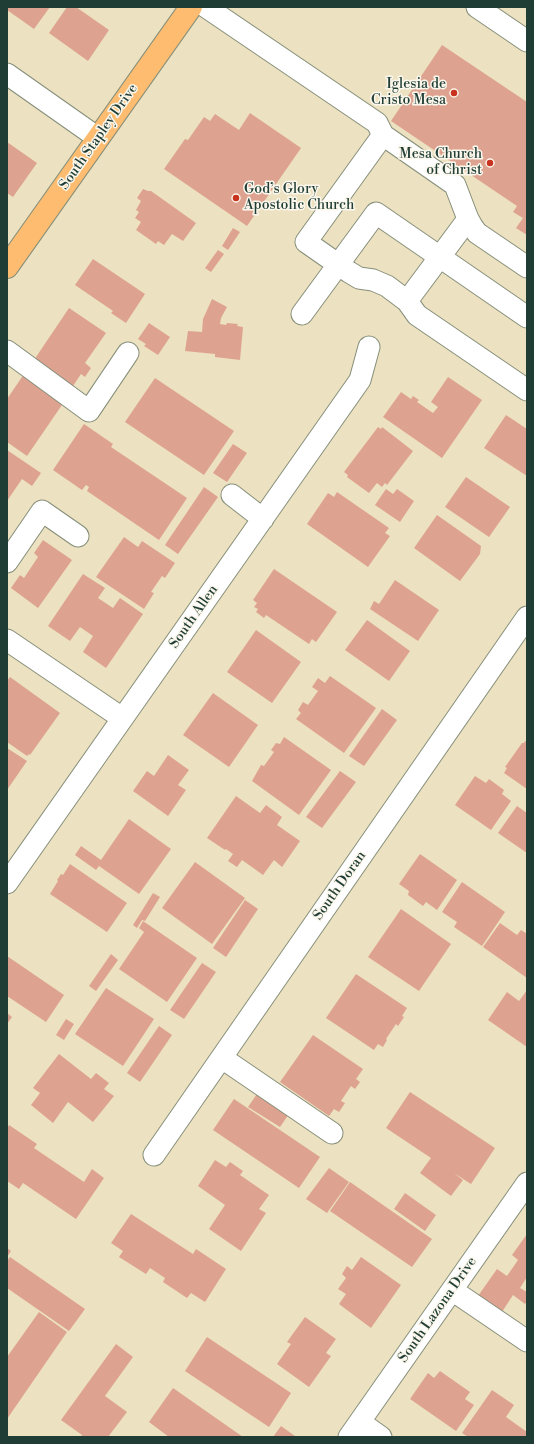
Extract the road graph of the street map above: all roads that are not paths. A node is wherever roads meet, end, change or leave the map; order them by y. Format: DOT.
graph roads {
  1 [pos="191,7"];
  2 [pos="206,7"];
  3 [pos="477,7"];
  4 [pos="527,41"];
  5 [pos="7,74"];
  6 [pos="383,135"];
  7 [pos="98,138"];
  8 [pos="468,219"];
  9 [pos="440,257"];
  10 [pos="338,264"];
  11 [pos="7,266"];
  12 [pos="527,267"];
  13 [pos="407,301"];
  14 [pos="302,314"];
  15 [pos="527,316"];
  16 [pos="369,347"];
  17 [pos="7,351"];
  18 [pos="128,353"];
  19 [pos="527,390"];
  20 [pos="232,495"];
  21 [pos="263,519"];
  22 [pos="78,536"];
  23 [pos="7,562"];
  24 [pos="527,616"];
  25 [pos="7,640"];
  26 [pos="122,718"];
  27 [pos="7,883"];
  28 [pos="222,1058"];
  29 [pos="332,1133"];
  30 [pos="154,1155"];
  31 [pos="527,1183"];
  32 [pos="452,1290"];
  33 [pos="527,1341"];
  34 [pos="354,1430"];
  35 [pos="382,1437"];
  1 -- 7 [label="main road, South Stapley Drive"];
  2 -- 6 [label="street"];
  3 -- 4 [label="street"];
  5 -- 7 [label="street"];
  6 -- 8 [label="street"];
  6 -- 10 [label="street"];
  7 -- 11 [label="main road, South Stapley Drive"];
  8 -- 9 [label="street"];
  8 -- 12 [label="street"];
  9 -- 10 [label="street"];
  9 -- 13 [label="street"];
  9 -- 15 [label="street"];
  10 -- 13 [label="street"];
  10 -- 14 [label="street"];
  13 -- 19 [label="street"];
  16 -- 21 [label="street, South Allen"];
  17 -- 18 [label="street"];
  20 -- 21 [label="street"];
  21 -- 26 [label="street, South Allen"];
  22 -- 23 [label="street"];
  24 -- 28 [label="street, South Doran"];
  25 -- 26 [label="street"];
  26 -- 27 [label="street, South Allen"];
  28 -- 29 [label="street"];
  28 -- 30 [label="street, South Doran"];
  31 -- 32 [label="street, South Lazona Drive"];
  32 -- 33 [label="street"];
  32 -- 34 [label="street, South Lazona Drive"];
  34 -- 35 [label="street"];
}
